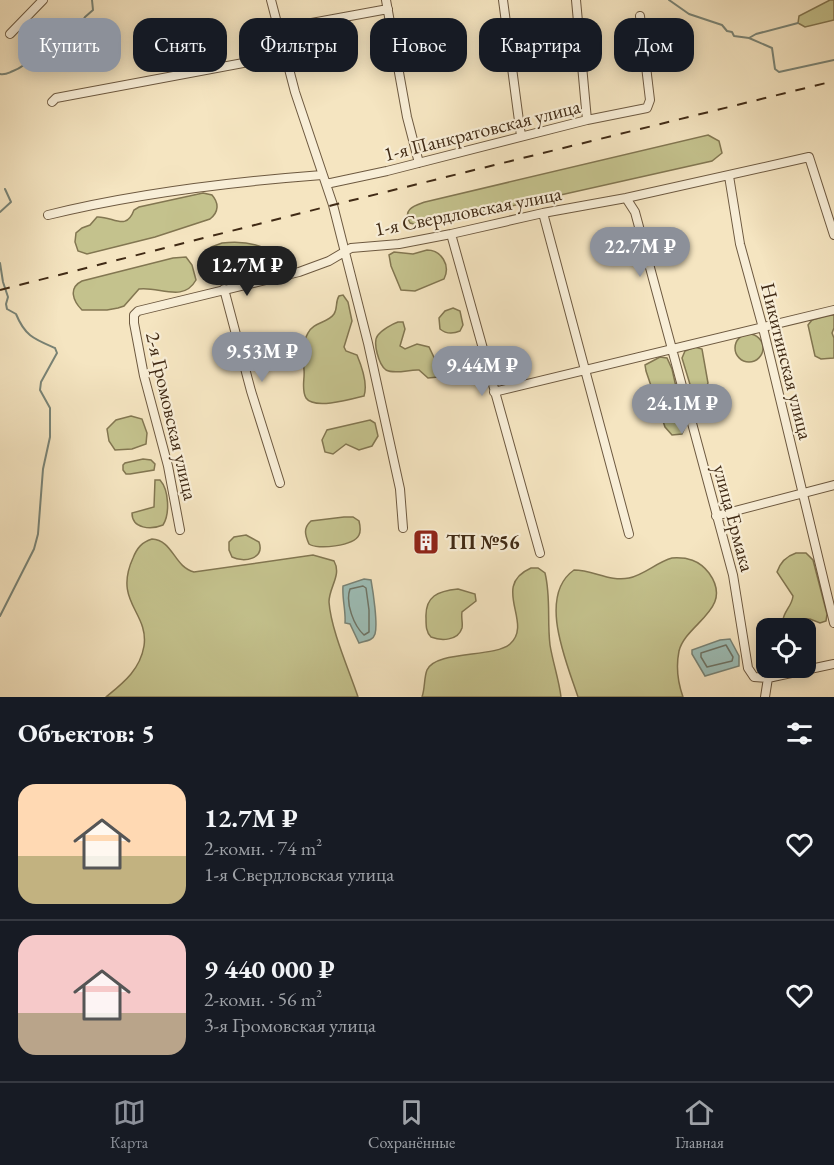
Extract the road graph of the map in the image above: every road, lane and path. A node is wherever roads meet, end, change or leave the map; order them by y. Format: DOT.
graph roads {
  1 [pos="43,0"];
  2 [pos="271,0"];
  3 [pos="503,0"];
  4 [pos="576,0"];
  5 [pos="387,4"];
  6 [pos="640,16"];
  7 [pos="276,18"];
  8 [pos="327,18"];
  9 [pos="9,34"];
  10 [pos="239,64"];
  11 [pos="289,72"];
  12 [pos="52,102"];
  13 [pos="587,120"];
  14 [pos="521,136"];
  15 [pos="419,163"];
  16 [pos="322,174"];
  17 [pos="729,176"];
  18 [pos="326,184"];
  19 [pos="626,198"];
  20 [pos="543,213"];
  21 [pos="48,214"];
  22 [pos="832,220"];
  23 [pos="452,234"];
  24 [pos="834,234"];
  25 [pos="344,252"];
  26 [pos="224,289"];
  27 [pos="834,310"];
  28 [pos="138,311"];
  29 [pos="763,328"];
  30 [pos="673,349"];
  31 [pos="586,369"];
  32 [pos="494,392"];
  33 [pos="280,483"];
  34 [pos="834,485"];
  35 [pos="803,495"];
  36 [pos="716,516"];
  37 [pos="403,528"];
  38 [pos="180,530"];
  39 [pos="630,534"];
  40 [pos="540,553"];
  41 [pos="834,623"];
  42 [pos="834,664"];
  43 [pos="816,668"];
  44 [pos="756,677"];
  45 [pos="768,678"];
  46 [pos="765,697"];
  1 -- 9 [label="street"];
  2 -- 7 [label="street"];
  3 -- 14 [label="street"];
  4 -- 13 [label="street"];
  5 -- 8 [label="street"];
  5 -- 15 [label="street"];
  6 -- 13 [label="street, 1-я Панкратовская улица"];
  10 -- 12 [label="street"];
  11 -- 16 [label="street"];
  13 -- 14 [label="street, 1-я Панкратовская улица"];
  14 -- 15 [label="street, 1-я Панкратовская улица"];
  15 -- 18 [label="street, 1-я Панкратовская улица"];
  16 -- 18 [label="street"];
  16 -- 21 [label="street"];
  17 -- 19 [label="street, 1-я Свердловская улица"];
  17 -- 22 [label="street, 1-я Свердловская улица"];
  17 -- 29 [label="street, Никитинская улица"];
  18 -- 25 [label="street"];
  19 -- 20 [label="street, 1-я Свердловская улица"];
  19 -- 30 [label="street, улица Ермака"];
  20 -- 23 [label="street, 1-я Свердловская улица"];
  20 -- 31 [label="street"];
  22 -- 24 [label="street"];
  23 -- 25 [label="street, 1-я Свердловская улица"];
  23 -- 32 [label="street"];
  25 -- 26 [label="street, 1-я Свердловская улица"];
  25 -- 37 [label="street"];
  26 -- 28 [label="street, 1-я Свердловская улица"];
  26 -- 33 [label="street"];
  27 -- 29 [label="street"];
  28 -- 38 [label="street, 2-я Громовская улица"];
  29 -- 30 [label="street"];
  29 -- 35 [label="street, Никитинская улица"];
  30 -- 31 [label="street"];
  30 -- 36 [label="street, улица Ермака"];
  31 -- 32 [label="street"];
  31 -- 39 [label="street"];
  32 -- 40 [label="street"];
  34 -- 35 [label="street"];
  35 -- 36 [label="street"];
  35 -- 41 [label="street, Никитинская улица"];
  36 -- 44 [label="street, улица Ермака"];
  42 -- 43 [label="street"];
  45 -- 46 [label="street"];
}
